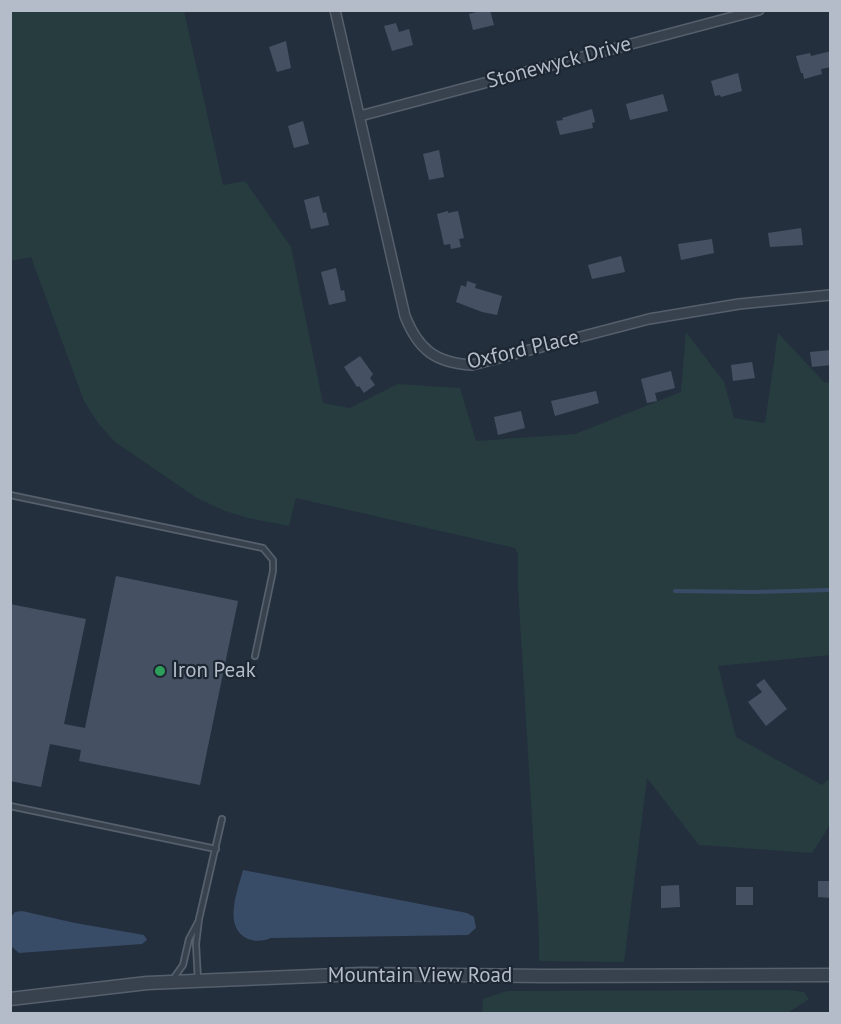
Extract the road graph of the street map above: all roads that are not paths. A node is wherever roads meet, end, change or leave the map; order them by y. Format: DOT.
graph roads {
  1 [pos="335,10"];
  2 [pos="759,10"];
  3 [pos="360,116"];
  4 [pos="831,295"];
  5 [pos="10,495"];
  6 [pos="255,656"];
  7 [pos="10,806"];
  8 [pos="222,819"];
  9 [pos="216,849"];
  10 [pos="199,919"];
  11 [pos="831,975"];
  12 [pos="198,980"];
  13 [pos="169,982"];
  14 [pos="10,999"];
  1 -- 3 [label="street, Oxford Place"];
  2 -- 3 [label="street, Stonewyck Drive"];
  3 -- 4 [label="street, Oxford Place"];
  5 -- 6 [label="lane"];
  7 -- 9 [label="lane"];
  8 -- 9 [label="lane"];
  9 -- 10 [label="lane"];
  10 -- 12 [label="lane"];
  10 -- 13 [label="lane"];
  11 -- 12 [label="street, Mountain View Road"];
  12 -- 13 [label="street, Mountain View Road"];
  13 -- 14 [label="street, Mountain View Road"];
}
